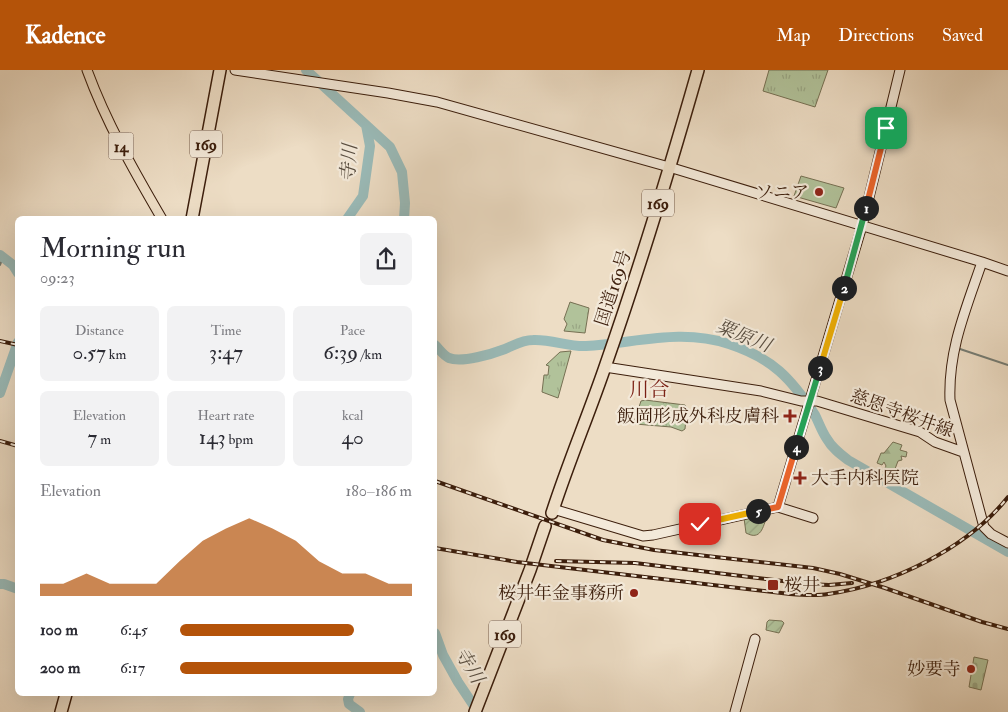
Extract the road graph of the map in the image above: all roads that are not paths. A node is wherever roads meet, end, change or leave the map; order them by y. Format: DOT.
graph roads {
  1 [pos="87,70"];
  2 [pos="220,70"];
  3 [pos="234,70"];
  4 [pos="698,70"];
  5 [pos="900,70"];
  6 [pos="669,167"];
  7 [pos="160,216"];
  8 [pos="193,216"];
  9 [pos="862,226"];
  10 [pos="982,262"];
  11 [pos="1008,271"];
  12 [pos="605,367"];
  13 [pos="813,398"];
  14 [pos="963,452"];
  15 [pos="778,507"];
  16 [pos="552,512"];
  17 [pos="813,518"];
  18 [pos="545,526"];
  19 [pos="1008,543"];
  20 [pos="755,640"];
  21 [pos="65,696"];
  22 [pos="60,712"];
  23 [pos="475,712"];
  24 [pos="735,712"];
  1 -- 7 [label="main road, 14"];
  2 -- 8 [label="highway, 169"];
  3 -- 6 [label="street"];
  4 -- 6 [label="highway, 国道169号 / 169"];
  5 -- 9 [label="street"];
  6 -- 9 [label="street"];
  6 -- 12 [label="highway, 国道169号 / 169"];
  9 -- 10 [label="street"];
  9 -- 13 [label="street"];
  10 -- 11 [label="street"];
  10 -- 14 [label="street"];
  12 -- 13 [label="street, 慈恩寺桜井線"];
  12 -- 16 [label="highway, 国道169号 / 169"];
  13 -- 14 [label="street, 慈恩寺桜井線"];
  13 -- 15 [label="street"];
  14 -- 19 [label="street, 慈恩寺桜井線"];
  15 -- 16 [label="street"];
  15 -- 17 [label="street"];
  18 -- 23 [label="highway, 169"];
  20 -- 24 [label="street"];
  21 -- 22 [label="highway"];
}
